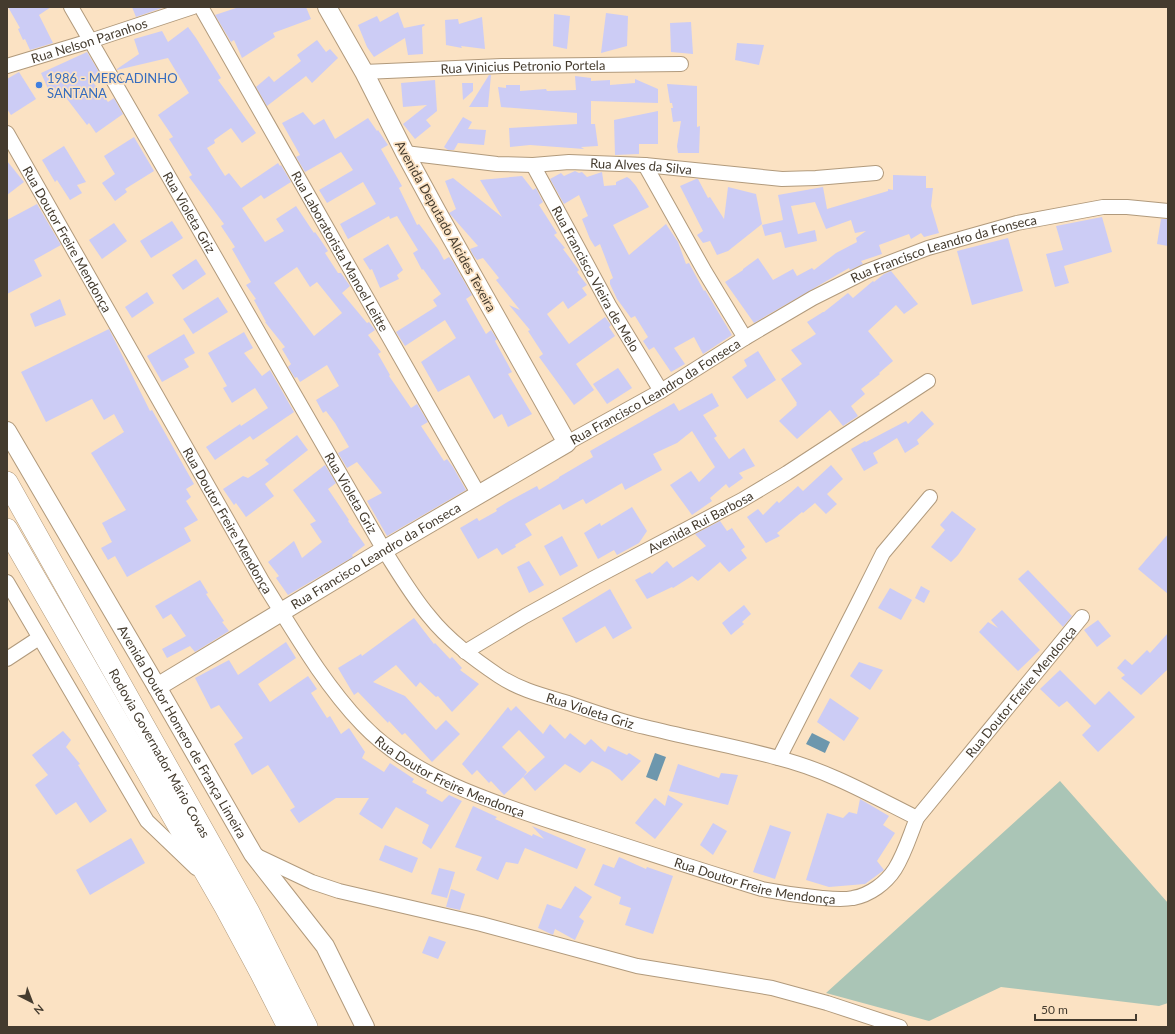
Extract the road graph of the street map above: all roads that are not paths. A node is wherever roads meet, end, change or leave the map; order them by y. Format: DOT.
graph roads {
  1 [pos="71,7"];
  2 [pos="193,7"];
  3 [pos="200,7"];
  4 [pos="327,7"];
  5 [pos="90,41"];
  6 [pos="681,64"];
  7 [pos="7,66"];
  8 [pos="364,72"];
  9 [pos="7,133"];
  10 [pos="405,153"];
  11 [pos="533,165"];
  12 [pos="645,165"];
  13 [pos="876,173"];
  14 [pos="1168,211"];
  15 [pos="745,338"];
  16 [pos="928,381"];
  17 [pos="661,391"];
  18 [pos="7,431"];
  19 [pos="567,443"];
  20 [pos="7,482"];
  21 [pos="479,495"];
  22 [pos="930,497"];
  23 [pos="7,529"];
  24 [pos="384,550"];
  25 [pos="7,582"];
  26 [pos="282,613"];
  27 [pos="1082,617"];
  28 [pos="39,638"];
  29 [pos="465,652"];
  30 [pos="7,659"];
  31 [pos="157,687"];
  32 [pos="780,758"];
  33 [pos="916,818"];
  34 [pos="252,854"];
  35 [pos="210,881"];
  36 [pos="288,1027"];
  37 [pos="307,1027"];
  38 [pos="365,1027"];
  39 [pos="900,1027"];
  1 -- 5 [label="street, Rua Violeta Griz"];
  2 -- 5 [label="street, Rua Nelson Paranhos"];
  3 -- 21 [label="street, Rua Laboratorista Manoel Leitte"];
  4 -- 8 [label="main road, Avenida Deputado Alcides Texeira"];
  5 -- 7 [label="street, Rua Nelson Paranhos"];
  5 -- 24 [label="street, Rua Violeta Griz"];
  6 -- 8 [label="street, Rua Vinicius Petronio Portela"];
  8 -- 10 [label="main road, Avenida Deputado Alcides Texeira"];
  9 -- 26 [label="street, Rua Doutor Freire Mendonça"];
  10 -- 11 [label="street, Rua Alves da Silva"];
  10 -- 19 [label="main road, Avenida Deputado Alcides Texeira"];
  11 -- 12 [label="street, Rua Alves da Silva"];
  11 -- 17 [label="street, Rua Francisco Vieira de Melo"];
  12 -- 13 [label="street, Rua Alves da Silva"];
  12 -- 15 [label="street"];
  14 -- 15 [label="street, Rua Francisco Leandro da Fonseca"];
  15 -- 17 [label="street, Rua Francisco Leandro da Fonseca"];
  16 -- 29 [label="street, Avenida Rui Barbosa"];
  17 -- 19 [label="street, Rua Francisco Leandro da Fonseca"];
  18 -- 31 [label="main road, Avenida Doutor Homero de França Limeira"];
  19 -- 21 [label="main road, Rua Francisco Leandro da Fonseca"];
  20 -- 37 [label="highway, Rodovia Governador Mário Covas"];
  21 -- 24 [label="main road, Rua Francisco Leandro da Fonseca"];
  22 -- 32 [label="street"];
  23 -- 35 [label="highway, Rodovia Governador Mário Covas"];
  24 -- 26 [label="main road, Rua Francisco Leandro da Fonseca"];
  24 -- 29 [label="street, Rua Violeta Griz"];
  25 -- 28 [label="street"];
  26 -- 31 [label="main road, Rua Francisco Leandro da Fonseca"];
  26 -- 33 [label="street, Rua Doutor Freire Mendonça"];
  27 -- 33 [label="street, Rua Doutor Freire Mendonça"];
  28 -- 30 [label="street"];
  28 -- 35 [label="street"];
  29 -- 32 [label="street, Rua Violeta Griz"];
  31 -- 34 [label="main road, Avenida Doutor Homero de França Limeira"];
  32 -- 33 [label="street, Rua Violeta Griz"];
  34 -- 38 [label="main road, Avenida Doutor Homero de França Limeira"];
  34 -- 39 [label="street"];
  35 -- 36 [label="highway, Rodovia Governador Mário Covas"];
}
